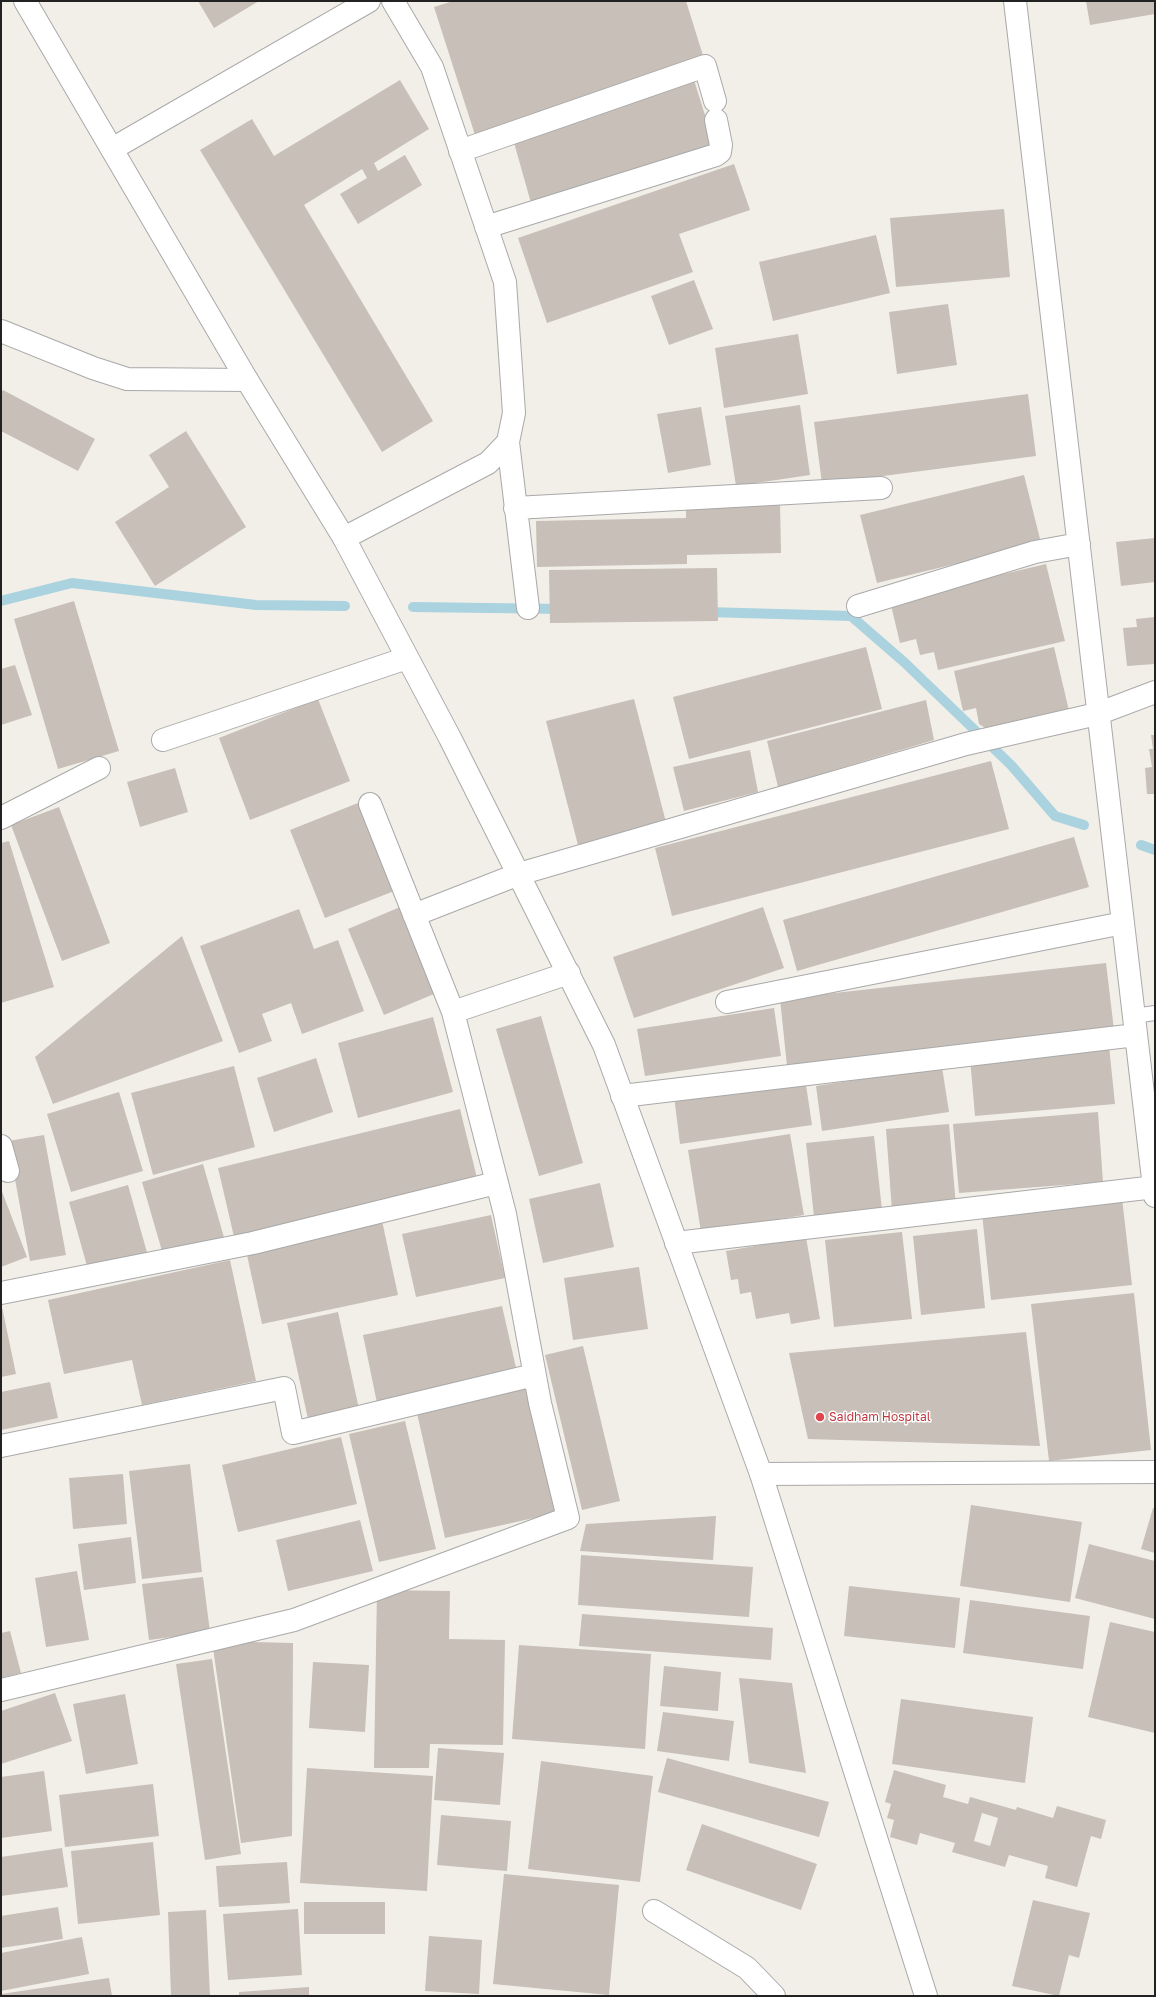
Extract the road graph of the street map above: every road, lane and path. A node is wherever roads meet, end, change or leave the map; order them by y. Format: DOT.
graph roads {
  1 [pos="25,1"];
  2 [pos="369,1"];
  3 [pos="393,1"];
  4 [pos="1015,1"];
  5 [pos="112,149"];
  6 [pos="460,151"];
  7 [pos="486,227"];
  8 [pos="1,331"];
  9 [pos="247,380"];
  10 [pos="508,442"];
  11 [pos="881,488"];
  12 [pos="515,508"];
  13 [pos="344,538"];
  14 [pos="1080,544"];
  15 [pos="858,606"];
  16 [pos="528,608"];
  17 [pos="407,658"];
  18 [pos="1155,692"];
  19 [pos="1098,714"];
  20 [pos="163,740"];
  21 [pos="99,768"];
  22 [pos="370,804"];
  23 [pos="1,818"];
  24 [pos="519,874"];
  25 [pos="414,915"];
  26 [pos="1123,923"];
  27 [pos="569,973"];
  28 [pos="727,1002"];
  29 [pos="453,1012"];
  30 [pos="1142,1021"];
  31 [pos="622,1096"];
  32 [pos="1,1146"];
  33 [pos="8,1170"];
  34 [pos="496,1183"];
  35 [pos="1155,1190"];
  36 [pos="676,1243"];
  37 [pos="1,1293"];
  38 [pos="534,1375"];
  39 [pos="1,1446"];
  40 [pos="1155,1472"];
  41 [pos="761,1474"];
  42 [pos="1,1690"];
  43 [pos="654,1911"];
  44 [pos="774,1996"];
  45 [pos="926,1996"];
  1 -- 5 [label="street"];
  2 -- 5 [label="street"];
  3 -- 6 [label="street"];
  4 -- 14 [label="street"];
  5 -- 9 [label="street"];
  6 -- 7 [label="street"];
  6 -- 7 [label="street"];
  7 -- 10 [label="street"];
  8 -- 9 [label="street"];
  9 -- 13 [label="street"];
  10 -- 12 [label="street"];
  10 -- 13 [label="street"];
  11 -- 12 [label="street"];
  12 -- 16 [label="street"];
  13 -- 17 [label="street"];
  14 -- 15 [label="street"];
  14 -- 19 [label="street"];
  17 -- 20 [label="street"];
  17 -- 24 [label="street"];
  18 -- 19 [label="street"];
  19 -- 24 [label="street"];
  19 -- 26 [label="street"];
  21 -- 23 [label="street"];
  22 -- 25 [label="street"];
  24 -- 25 [label="street"];
  24 -- 27 [label="street"];
  25 -- 29 [label="street"];
  26 -- 28 [label="street"];
  26 -- 30 [label="street"];
  27 -- 29 [label="street"];
  27 -- 31 [label="street"];
  29 -- 34 [label="street"];
  30 -- 31 [label="street"];
  30 -- 35 [label="street"];
  31 -- 36 [label="street"];
  32 -- 33 [label="street"];
  34 -- 37 [label="street"];
  34 -- 38 [label="street"];
  35 -- 36 [label="street"];
  36 -- 41 [label="street"];
  38 -- 39 [label="street"];
  38 -- 42 [label="street"];
  40 -- 41 [label="street"];
  41 -- 45 [label="street"];
  43 -- 44 [label="street"];
}
